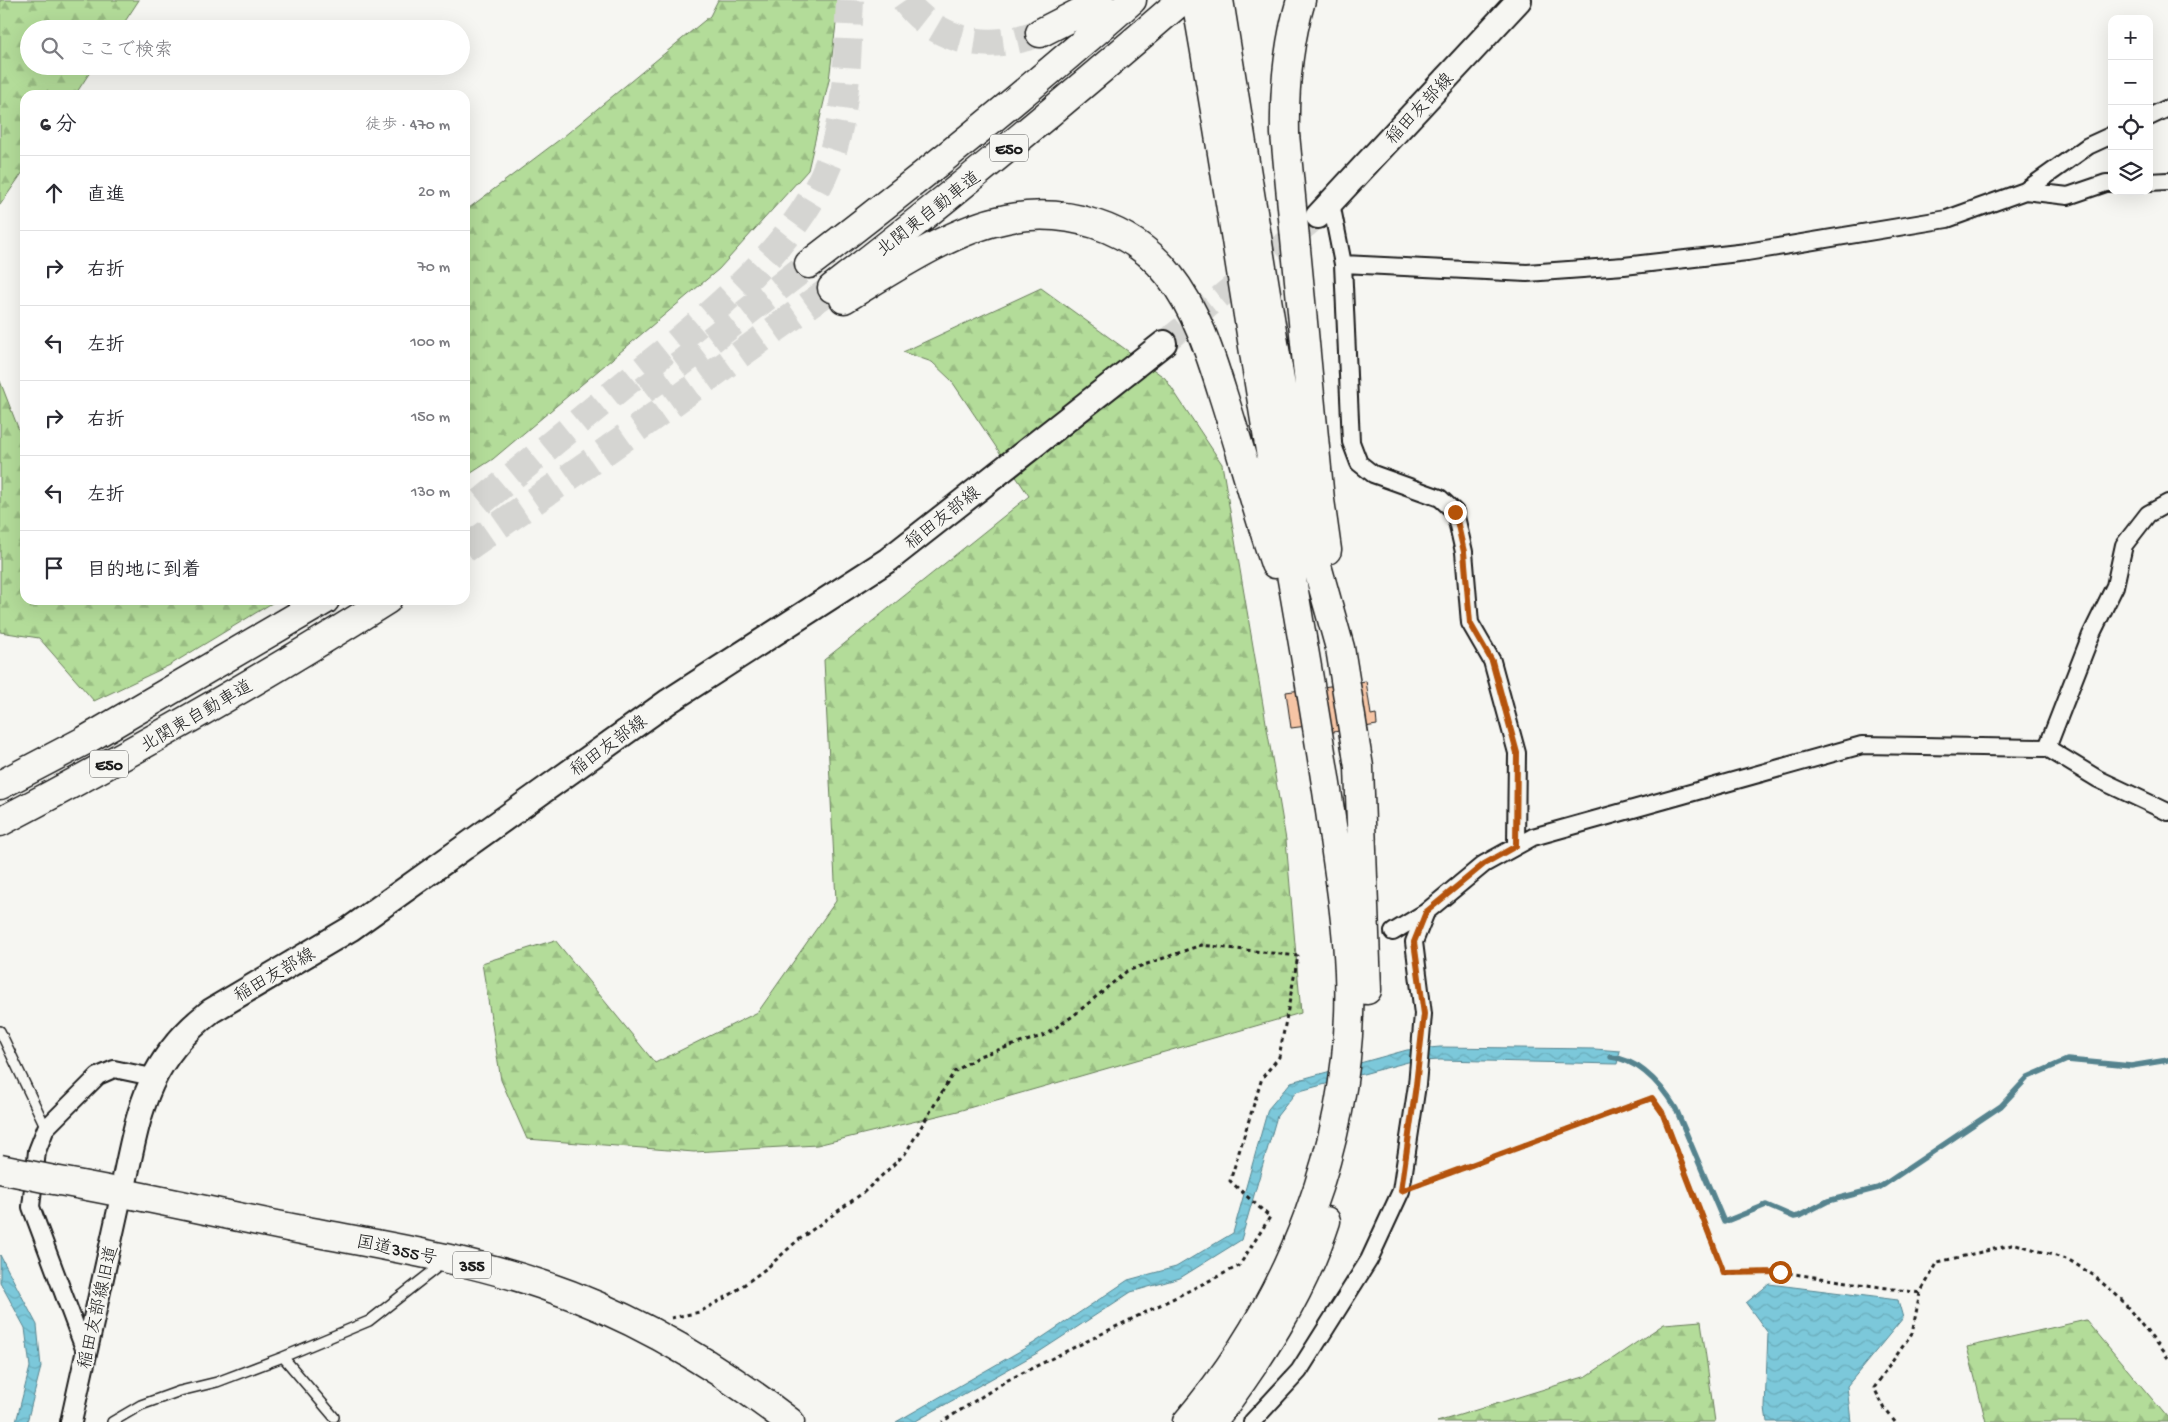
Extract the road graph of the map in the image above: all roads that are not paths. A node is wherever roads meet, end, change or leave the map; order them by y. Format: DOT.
graph roads {
  1 [pos="1099,0"];
  2 [pos="1132,0"];
  3 [pos="1301,0"];
  4 [pos="1519,0"];
  5 [pos="1203,4"];
  6 [pos="1040,33"];
  7 [pos="2168,108"];
  8 [pos="2153,115"];
  9 [pos="2108,136"];
  10 [pos="2168,181"];
  11 [pos="2153,182"];
  12 [pos="2108,183"];
  13 [pos="2025,191"];
  14 [pos="1324,210"];
  15 [pos="809,264"];
  16 [pos="1343,264"];
  17 [pos="1164,343"];
  18 [pos="2168,503"];
  19 [pos="317,605"];
  20 [pos="379,605"];
  21 [pos="1340,648"];
  22 [pos="1306,655"];
  23 [pos="2047,748"];
  24 [pos="0,785"];
  25 [pos="2168,812"];
  26 [pos="0,822"];
  27 [pos="1516,846"];
  28 [pos="1426,912"];
  29 [pos="1392,932"];
  30 [pos="0,1031"];
  31 [pos="152,1077"];
  32 [pos="46,1128"];
  33 [pos="0,1169"];
  34 [pos="122,1192"];
  35 [pos="446,1259"];
  36 [pos="86,1354"];
  37 [pos="283,1358"];
  38 [pos="334,1417"];
  39 [pos="71,1422"];
  40 [pos="112,1422"];
  41 [pos="790,1422"];
  42 [pos="1187,1422"];
  43 [pos="1212,1422"];
  44 [pos="1252,1422"];
  1 -- 6 [label="highway"];
  2 -- 15 [label="highway, 北関東自動車道 / E50"];
  3 -- 21 [label="highway"];
  4 -- 14 [label="main road, 稲田友部線"];
  5 -- 21 [label="highway"];
  5 -- 22 [label="highway"];
  5 -- 22 [label="highway, 北関東自動車道 / E50"];
  7 -- 8 [label="street"];
  9 -- 13 [label="street"];
  10 -- 11 [label="street"];
  12 -- 13 [label="street"];
  13 -- 16 [label="street"];
  14 -- 16 [label="street"];
  16 -- 27 [label="street"];
  17 -- 31 [label="main road, 稲田友部線"];
  18 -- 23 [label="street"];
  19 -- 24 [label="highway, 北関東自動車道 / E50"];
  20 -- 26 [label="highway, 北関東自動車道 / E50"];
  21 -- 43 [label="highway"];
  22 -- 42 [label="highway"];
  23 -- 25 [label="street"];
  23 -- 27 [label="street"];
  27 -- 28 [label="street"];
  28 -- 29 [label="street"];
  28 -- 44 [label="street"];
  30 -- 32 [label="lane"];
  31 -- 32 [label="street"];
  31 -- 34 [label="main road, 稲田友部線"];
  32 -- 36 [label="street"];
  33 -- 34 [label="highway, 国道355号 / 355, bridge"];
  34 -- 35 [label="highway, 国道355号 / 355"];
  34 -- 36 [label="street, 稲田友部線旧道"];
  35 -- 37 [label="lane"];
  35 -- 41 [label="highway, 国道355号 / 355"];
  36 -- 39 [label="street, 稲田友部線旧道"];
  37 -- 38 [label="lane"];
  37 -- 40 [label="lane"];
}
